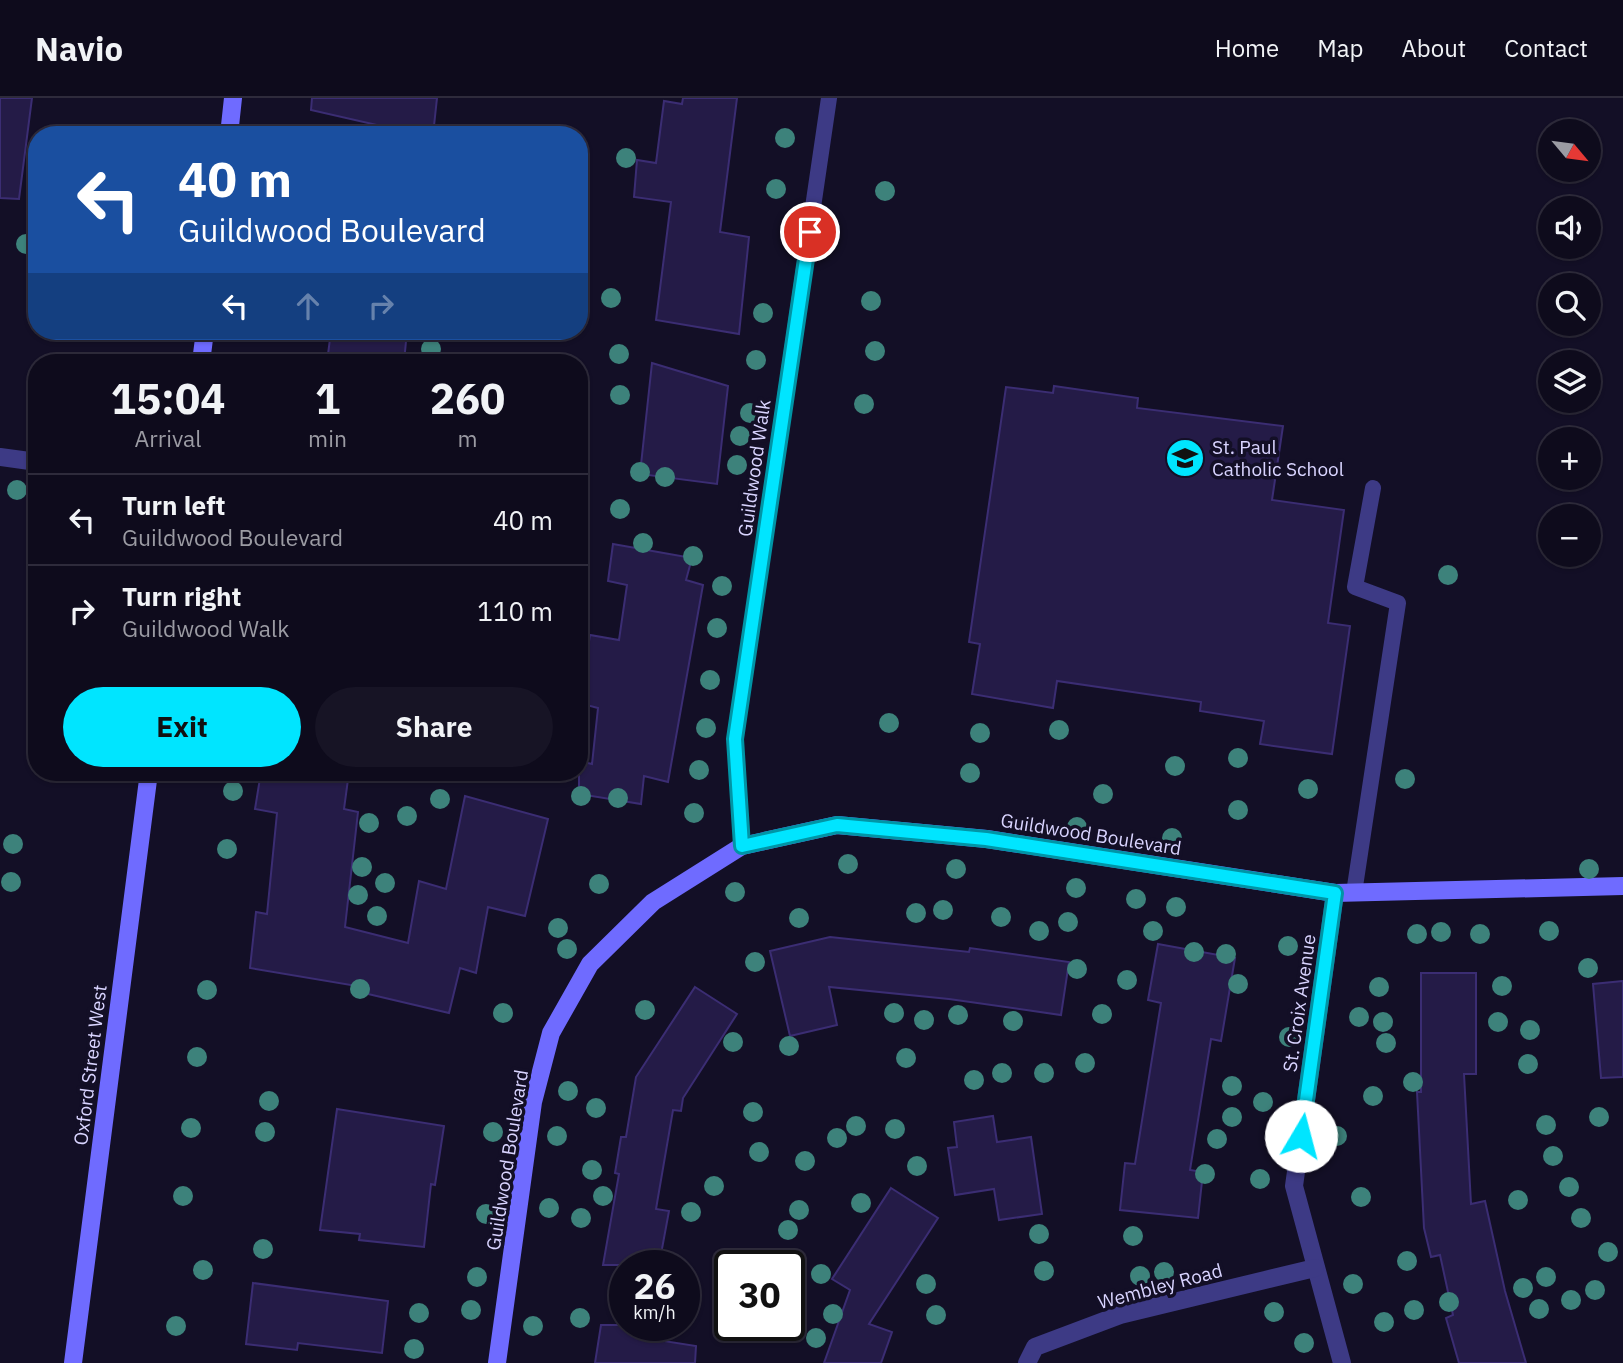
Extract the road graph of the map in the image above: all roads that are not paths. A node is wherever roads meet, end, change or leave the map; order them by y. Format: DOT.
graph roads {
  1 [pos="233,98"];
  2 [pos="829,98"];
  3 [pos="230,126"];
  4 [pos="0,457"];
  5 [pos="28,461"];
  6 [pos="1373,488"];
  7 [pos="148,781"];
  8 [pos="742,846"];
  9 [pos="1623,886"];
  10 [pos="1335,893"];
  11 [pos="1354,893"];
  12 [pos="1315,1268"];
  13 [pos="73,1363"];
  14 [pos="497,1363"];
  15 [pos="1027,1363"];
  16 [pos="1342,1363"];
  1 -- 3 [label="street"];
  2 -- 8 [label="lane, Guildwood Walk"];
  4 -- 5 [label="street"];
  6 -- 11 [label="lane"];
  7 -- 13 [label="street, Oxford Street West"];
  8 -- 10 [label="street, Guildwood Boulevard"];
  8 -- 14 [label="street, Guildwood Boulevard"];
  9 -- 11 [label="street, Guildwood Boulevard"];
  10 -- 11 [label="street, Guildwood Boulevard"];
  10 -- 12 [label="street, St. Croix Avenue"];
  12 -- 15 [label="street, Wembley Road"];
  12 -- 16 [label="street, St. Croix Avenue"];
}
